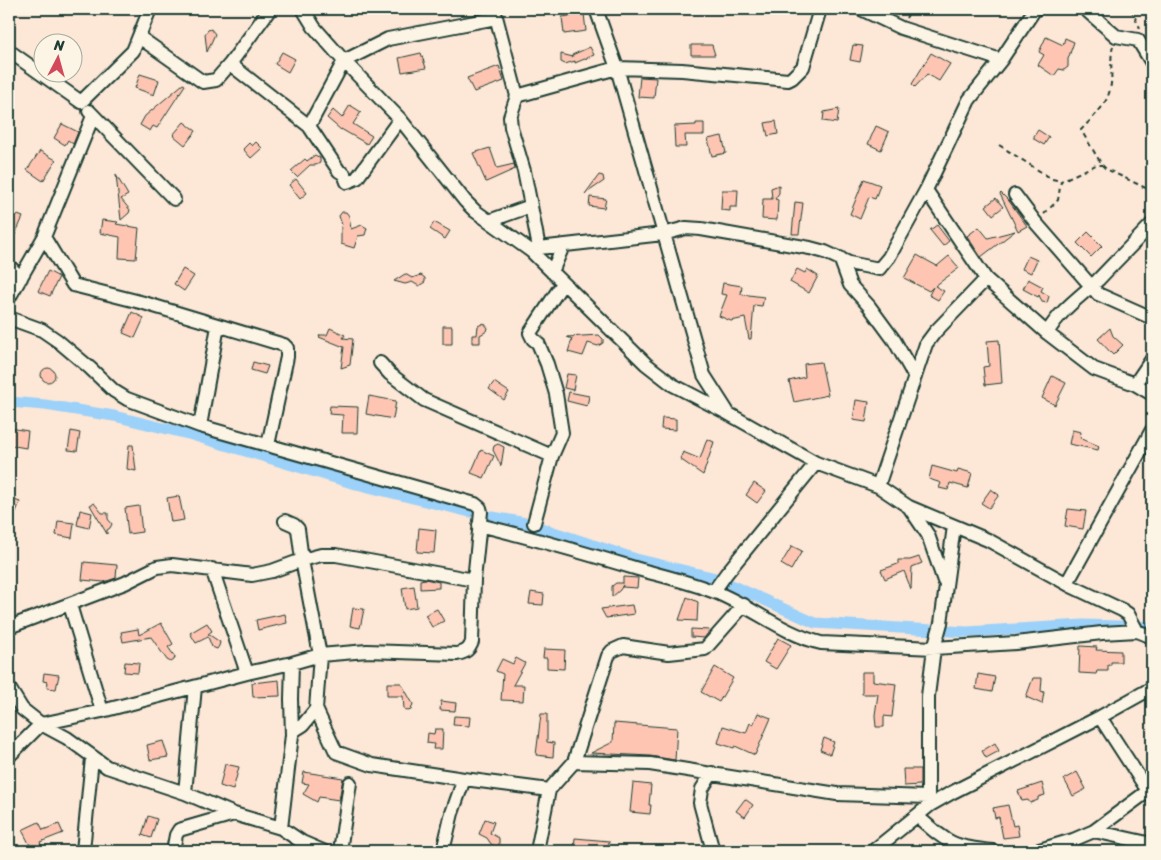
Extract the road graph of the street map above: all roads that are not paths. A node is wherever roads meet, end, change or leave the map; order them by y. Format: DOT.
graph roads {
  1 [pos="150,9"];
  2 [pos="270,9"];
  3 [pos="303,9"];
  4 [pos="596,9"];
  5 [pos="820,9"];
  6 [pos="861,9"];
  7 [pos="1035,9"];
  8 [pos="1085,9"];
  9 [pos="495,13"];
  10 [pos="139,37"];
  11 [pos="9,51"];
  12 [pos="1001,60"];
  13 [pos="344,62"];
  14 [pos="1152,63"];
  15 [pos="230,64"];
  16 [pos="617,68"];
  17 [pos="516,96"];
  18 [pos="80,102"];
  19 [pos="93,116"];
  20 [pos="400,119"];
  21 [pos="309,126"];
  22 [pos="926,190"];
  23 [pos="1016,196"];
  24 [pos="174,198"];
  25 [pos="531,206"];
  26 [pos="489,222"];
  27 [pos="1152,224"];
  28 [pos="664,234"];
  29 [pos="44,237"];
  30 [pos="563,246"];
  31 [pos="535,250"];
  32 [pos="840,258"];
  33 [pos="9,266"];
  34 [pos="552,272"];
  35 [pos="21,278"];
  36 [pos="986,279"];
  37 [pos="563,284"];
  38 [pos="1091,286"];
  39 [pos="9,298"];
  40 [pos="9,318"];
  41 [pos="1152,318"];
  42 [pos="218,326"];
  43 [pos="1047,333"];
  44 [pos="1152,359"];
  45 [pos="380,363"];
  46 [pos="915,377"];
  47 [pos="1135,384"];
  48 [pos="1152,394"];
  49 [pos="729,414"];
  50 [pos="200,426"];
  51 [pos="1152,430"];
  52 [pos="268,445"];
  53 [pos="552,456"];
  54 [pos="816,462"];
  55 [pos="878,486"];
  56 [pos="909,507"];
  57 [pos="285,521"];
  58 [pos="534,522"];
  59 [pos="479,525"];
  60 [pos="954,526"];
  61 [pos="302,560"];
  62 [pos="212,569"];
  63 [pos="474,580"];
  64 [pos="1066,583"];
  65 [pos="945,586"];
  66 [pos="714,591"];
  67 [pos="70,605"];
  68 [pos="744,605"];
  69 [pos="9,626"];
  70 [pos="1137,631"];
  71 [pos="1152,637"];
  72 [pos="934,648"];
  73 [pos="320,655"];
  74 [pos="292,663"];
  75 [pos="247,673"];
  76 [pos="195,687"];
  77 [pos="9,688"];
  78 [pos="1152,688"];
  79 [pos="316,709"];
  80 [pos="102,711"];
  81 [pos="1100,717"];
  82 [pos="41,724"];
  83 [pos="292,735"];
  84 [pos="9,756"];
  85 [pos="92,758"];
  86 [pos="574,762"];
  87 [pos="712,773"];
  88 [pos="464,779"];
  89 [pos="350,783"];
  90 [pos="1150,789"];
  91 [pos="549,790"];
  92 [pos="185,792"];
  93 [pos="929,801"];
  94 [pos="234,814"];
  95 [pos="917,816"];
  96 [pos="281,828"];
  97 [pos="1094,831"];
  98 [pos="1152,844"];
  99 [pos="1072,846"];
  100 [pos="172,850"];
  101 [pos="83,851"];
  102 [pos="323,851"];
  103 [pos="340,851"];
  104 [pos="443,851"];
  105 [pos="537,851"];
  106 [pos="712,851"];
  107 [pos="873,851"];
  108 [pos="993,851"];
  109 [pos="1036,851"];
  1 -- 10 [label="street"];
  2 -- 15 [label="street"];
  3 -- 13 [label="street"];
  4 -- 16 [label="street"];
  5 -- 16 [label="street"];
  6 -- 12 [label="street"];
  7 -- 12 [label="street"];
  8 -- 14 [label="street"];
  9 -- 13 [label="street"];
  9 -- 17 [label="street"];
  10 -- 15 [label="street"];
  10 -- 18 [label="street"];
  11 -- 18 [label="street"];
  12 -- 22 [label="street"];
  13 -- 20 [label="street"];
  13 -- 21 [label="street"];
  15 -- 21 [label="street"];
  16 -- 17 [label="street"];
  16 -- 28 [label="street"];
  17 -- 25 [label="street"];
  18 -- 19 [label="street"];
  19 -- 24 [label="street"];
  19 -- 29 [label="street"];
  20 -- 21 [label="street"];
  20 -- 26 [label="street"];
  22 -- 32 [label="street"];
  22 -- 36 [label="street"];
  23 -- 38 [label="street"];
  25 -- 26 [label="street"];
  25 -- 31 [label="street"];
  26 -- 31 [label="street"];
  27 -- 38 [label="street"];
  28 -- 30 [label="street"];
  28 -- 32 [label="street"];
  28 -- 49 [label="street"];
  29 -- 35 [label="street"];
  29 -- 42 [label="street"];
  30 -- 31 [label="street"];
  30 -- 34 [label="street"];
  31 -- 34 [label="street"];
  32 -- 46 [label="street"];
  33 -- 35 [label="street"];
  34 -- 37 [label="street"];
  35 -- 39 [label="street"];
  36 -- 43 [label="street"];
  36 -- 46 [label="street"];
  37 -- 49 [label="street"];
  37 -- 53 [label="street"];
  38 -- 41 [label="street"];
  38 -- 43 [label="street"];
  40 -- 50 [label="street"];
  42 -- 50 [label="street"];
  42 -- 52 [label="street"];
  43 -- 47 [label="street"];
  44 -- 47 [label="street"];
  45 -- 53 [label="street"];
  46 -- 55 [label="street"];
  47 -- 48 [label="street"];
  49 -- 54 [label="street"];
  50 -- 52 [label="street"];
  51 -- 64 [label="street"];
  52 -- 59 [label="street"];
  53 -- 58 [label="street"];
  54 -- 55 [label="street"];
  54 -- 66 [label="street"];
  55 -- 56 [label="street"];
  56 -- 60 [label="street"];
  56 -- 65 [label="street"];
  57 -- 61 [label="street"];
  59 -- 63 [label="street"];
  59 -- 66 [label="street"];
  60 -- 64 [label="street"];
  60 -- 65 [label="street"];
  61 -- 62 [label="street"];
  61 -- 63 [label="street"];
  61 -- 73 [label="street"];
  62 -- 67 [label="street"];
  62 -- 75 [label="street"];
  63 -- 73 [label="street"];
  64 -- 70 [label="street"];
  65 -- 72 [label="street"];
  66 -- 68 [label="street"];
  67 -- 69 [label="street"];
  67 -- 80 [label="street"];
  68 -- 72 [label="street"];
  68 -- 86 [label="street"];
  70 -- 71 [label="street"];
  70 -- 72 [label="street"];
  72 -- 93 [label="street"];
  73 -- 74 [label="street"];
  73 -- 79 [label="street"];
  74 -- 75 [label="street"];
  74 -- 83 [label="street"];
  75 -- 76 [label="street"];
  76 -- 80 [label="street"];
  76 -- 92 [label="street"];
  77 -- 82 [label="street"];
  78 -- 81 [label="street"];
  79 -- 83 [label="street"];
  79 -- 88 [label="street"];
  80 -- 82 [label="street"];
  81 -- 90 [label="street"];
  81 -- 93 [label="street"];
  82 -- 84 [label="street"];
  82 -- 85 [label="street"];
  83 -- 96 [label="street"];
  85 -- 92 [label="street"];
  85 -- 101 [label="street"];
  86 -- 87 [label="street"];
  86 -- 91 [label="street"];
  87 -- 93 [label="street"];
  87 -- 106 [label="street"];
  88 -- 91 [label="street"];
  88 -- 104 [label="street"];
  89 -- 103 [label="street"];
  90 -- 97 [label="street"];
  91 -- 105 [label="street"];
  92 -- 94 [label="street"];
  93 -- 95 [label="street"];
  94 -- 96 [label="street"];
  94 -- 100 [label="street"];
  95 -- 107 [label="street"];
  95 -- 108 [label="street"];
  96 -- 102 [label="street"];
  97 -- 98 [label="street"];
  97 -- 99 [label="street"];
  99 -- 109 [label="street"];
}
